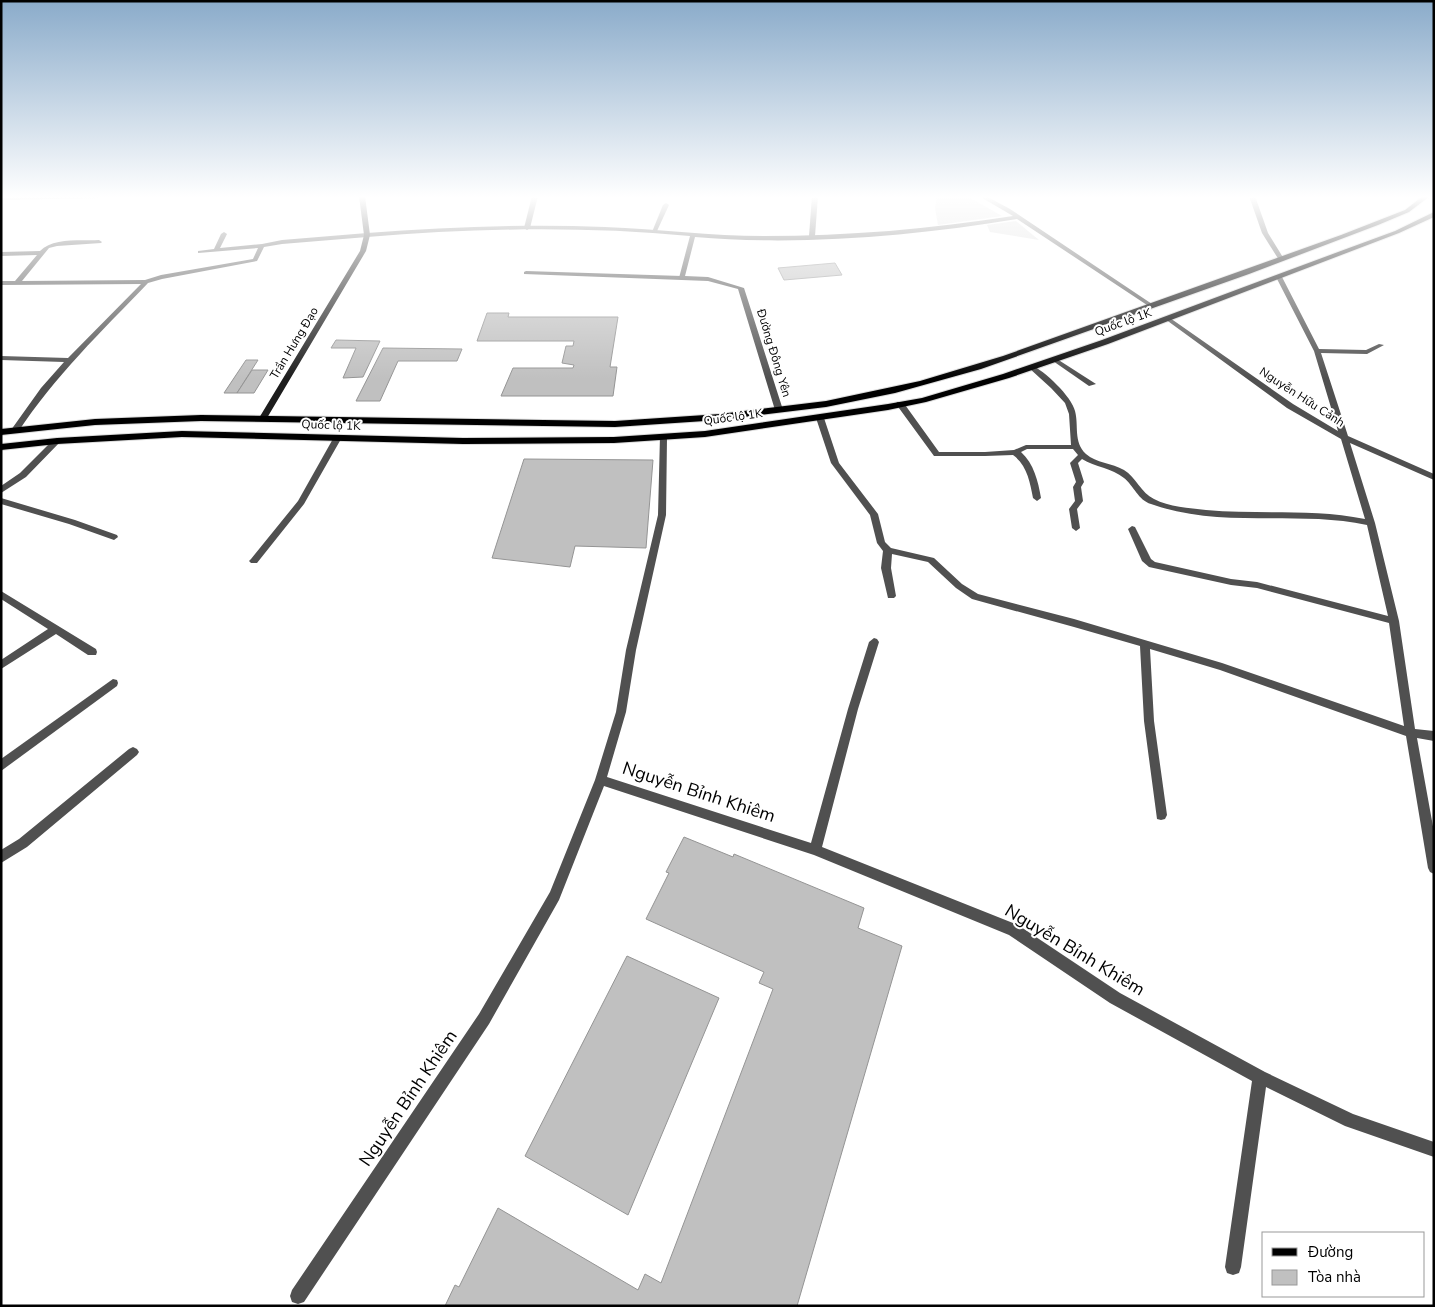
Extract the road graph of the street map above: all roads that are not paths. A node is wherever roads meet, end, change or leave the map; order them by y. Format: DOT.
graph roads {
  1 [pos="39,257"];
  2 [pos="256,257"];
  3 [pos="359,257"];
  4 [pos="687,257"];
  5 [pos="1078,257"];
  6 [pos="1286,257"];
  7 [pos="1330,257"];
  8 [pos="1281,259"];
  9 [pos="526,273"];
  10 [pos="1279,276"];
  11 [pos="682,278"];
  12 [pos="146,282"];
  13 [pos="1,283"];
  14 [pos="17,283"];
  15 [pos="1152,306"];
  16 [pos="1168,318"];
  17 [pos="1381,345"];
  18 [pos="1317,350"];
  19 [pos="1,358"];
  20 [pos="71,360"];
  21 [pos="1055,360"];
  22 [pos="1031,368"];
  23 [pos="1092,384"];
  24 [pos="900,404"];
  25 [pos="779,410"];
  26 [pos="263,418"];
  27 [pos="820,418"];
  28 [pos="662,421"];
  29 [pos="68,424"];
  30 [pos="15,430"];
  31 [pos="1,432"];
  32 [pos="252,434"];
  33 [pos="663,438"];
  34 [pos="337,439"];
  35 [pos="1346,439"];
  36 [pos="57,441"];
  37 [pos="1,447"];
  38 [pos="1075,447"];
  39 [pos="1016,452"];
  40 [pos="1082,455"];
  41 [pos="1434,477"];
  42 [pos="1,490"];
  43 [pos="1037,498"];
  44 [pos="1,501"];
  45 [pos="1371,523"];
  46 [pos="1076,528"];
  47 [pos="1132,529"];
  48 [pos="114,537"];
  49 [pos="888,550"];
  50 [pos="254,561"];
  51 [pos="1,594"];
  52 [pos="891,596"];
  53 [pos="1394,621"];
  54 [pos="55,629"];
  55 [pos="874,642"];
  56 [pos="1145,644"];
  57 [pos="92,652"];
  58 [pos="1,666"];
  59 [pos="113,683"];
  60 [pos="1410,733"];
  61 [pos="1434,736"];
  62 [pos="133,752"];
  63 [pos="1,766"];
  64 [pos="601,780"];
  65 [pos="1161,815"];
  66 [pos="815,850"];
  67 [pos="1,857"];
  68 [pos="1434,868"];
  69 [pos="1260,1076"];
  70 [pos="1434,1150"];
  71 [pos="1233,1267"];
  72 [pos="298,1296"];
  1 -- 14 [label="street"];
  2 -- 12 [label="street"];
  3 -- 26 [label="main road, Trần Hưng Đạo"];
  4 -- 11 [label="street"];
  5 -- 15 [label="street"];
  6 -- 8 [label="main road, Quốc lộ 1K"];
  7 -- 10 [label="main road, Quốc lộ 1K"];
  8 -- 15 [label="main road, Quốc lộ 1K"];
  9 -- 11 [label="street"];
  10 -- 16 [label="main road, Quốc lộ 1K"];
  10 -- 18 [label="street"];
  11 -- 25 [label="street, Đường Đông Yên"];
  12 -- 14 [label="street"];
  12 -- 20 [label="street"];
  13 -- 14 [label="street"];
  15 -- 25 [label="main road, Quốc lộ 1K"];
  16 -- 21 [label="main road, Quốc lộ 1K"];
  16 -- 35 [label="street, Nguyễn Hữu Cảnh"];
  17 -- 18 [label="street"];
  18 -- 35 [label="street"];
  19 -- 20 [label="street"];
  20 -- 30 [label="street"];
  21 -- 22 [label="main road, Quốc lộ 1K"];
  21 -- 23 [label="street"];
  22 -- 24 [label="main road, Quốc lộ 1K"];
  22 -- 38 [label="street"];
  24 -- 27 [label="main road, Quốc lộ 1K"];
  24 -- 39 [label="street"];
  25 -- 28 [label="main road, Quốc lộ 1K"];
  26 -- 28 [label="main road, Quốc lộ 1K"];
  26 -- 29 [label="main road, Quốc lộ 1K"];
  26 -- 32 [label="main road"];
  27 -- 33 [label="main road, Quốc lộ 1K"];
  27 -- 49 [label="street"];
  28 -- 33 [label="main road"];
  29 -- 30 [label="main road, Quốc lộ 1K"];
  29 -- 36 [label="main road"];
  30 -- 31 [label="main road, Quốc lộ 1K"];
  32 -- 34 [label="main road, Quốc lộ 1K"];
  32 -- 36 [label="main road, Quốc lộ 1K"];
  33 -- 34 [label="main road, Quốc lộ 1K"];
  33 -- 64 [label="street, Nguyễn Bỉnh Khiêm"];
  34 -- 50 [label="street"];
  35 -- 41 [label="street, Nguyễn Hữu Cảnh"];
  35 -- 45 [label="street"];
  36 -- 37 [label="main road, Quốc lộ 1K"];
  36 -- 42 [label="street"];
  38 -- 39 [label="street"];
  38 -- 40 [label="street"];
  39 -- 43 [label="street"];
  40 -- 45 [label="street"];
  40 -- 46 [label="street"];
  44 -- 48 [label="street"];
  45 -- 53 [label="street"];
  47 -- 53 [label="street"];
  49 -- 52 [label="street"];
  49 -- 56 [label="street"];
  51 -- 54 [label="street"];
  53 -- 60 [label="street"];
  54 -- 57 [label="street"];
  54 -- 58 [label="street"];
  55 -- 66 [label="street"];
  56 -- 60 [label="street"];
  56 -- 65 [label="street"];
  59 -- 63 [label="street"];
  60 -- 61 [label="street"];
  60 -- 68 [label="street"];
  62 -- 67 [label="street"];
  64 -- 66 [label="street, Nguyễn Bỉnh Khiêm"];
  64 -- 72 [label="street, Nguyễn Bỉnh Khiêm"];
  66 -- 69 [label="street, Nguyễn Bỉnh Khiêm"];
  69 -- 70 [label="street, Nguyễn Bỉnh Khiêm"];
  69 -- 71 [label="street"];
}
